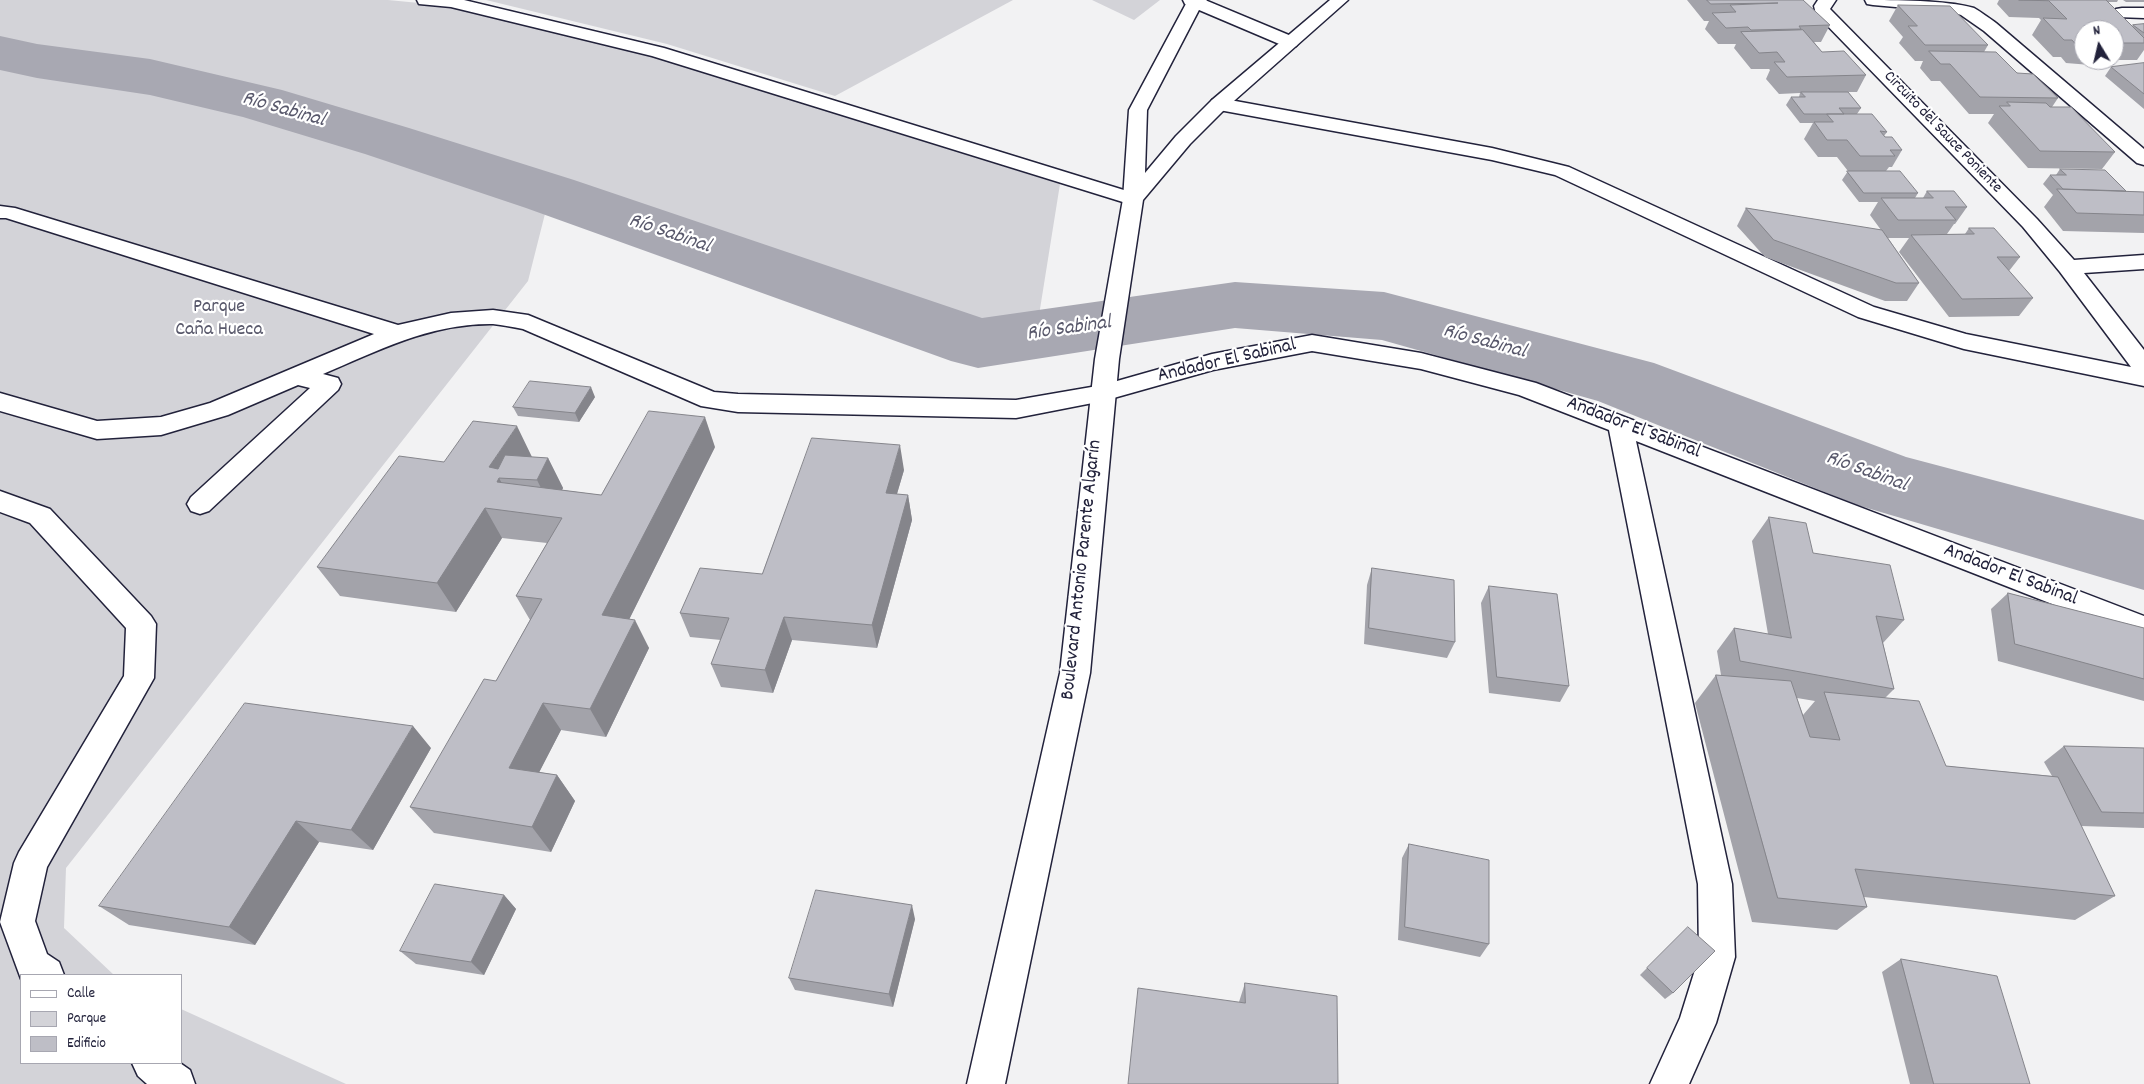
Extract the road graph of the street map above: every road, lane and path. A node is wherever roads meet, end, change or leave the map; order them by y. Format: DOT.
graph roads {
  1 [pos="425,0"];
  2 [pos="1340,0"];
  3 [pos="1828,0"];
  4 [pos="1873,0"];
  5 [pos="1195,1"];
  6 [pos="2122,13"];
  7 [pos="2144,13"];
  8 [pos="1290,42"];
  9 [pos="1219,104"];
  10 [pos="2144,159"];
  11 [pos="1132,204"];
  12 [pos="0,212"];
  13 [pos="2144,262"];
  14 [pos="2068,267"];
  15 [pos="397,333"];
  16 [pos="2144,367"];
  17 [pos="297,376"];
  18 [pos="2144,378"];
  19 [pos="1103,392"];
  20 [pos="0,402"];
  21 [pos="1620,424"];
  22 [pos="0,501"];
  23 [pos="200,504"];
  24 [pos="2144,628"];
  25 [pos="45,974"];
  26 [pos="152,1064"];
  27 [pos="176,1084"];
  28 [pos="986,1084"];
  29 [pos="1669,1084"];
  1 -- 11 [label="street"];
  2 -- 8 [label="street"];
  3 -- 14 [label="street, Circuito del Sauce Poniente"];
  4 -- 10 [label="street"];
  5 -- 8 [label="street"];
  5 -- 11 [label="street, Boulevard Antonio Parente Algarín"];
  6 -- 7 [label="street"];
  8 -- 9 [label="street"];
  9 -- 11 [label="street"];
  9 -- 18 [label="street"];
  11 -- 19 [label="street, Boulevard Antonio Parente Algarín"];
  12 -- 15 [label="street"];
  13 -- 14 [label="street"];
  14 -- 16 [label="street, Circuito del Sauce Poniente"];
  15 -- 17 [label="street, Andador El Sabinal"];
  15 -- 19 [label="street, Andador El Sabinal"];
  17 -- 20 [label="street, Andador El Sabinal"];
  17 -- 23 [label="street"];
  19 -- 21 [label="street, Andador El Sabinal"];
  19 -- 28 [label="street, Boulevard Antonio Parente Algarín"];
  21 -- 24 [label="street, Andador El Sabinal"];
  21 -- 29 [label="street"];
  22 -- 25 [label="street"];
  26 -- 27 [label="street"];
}
